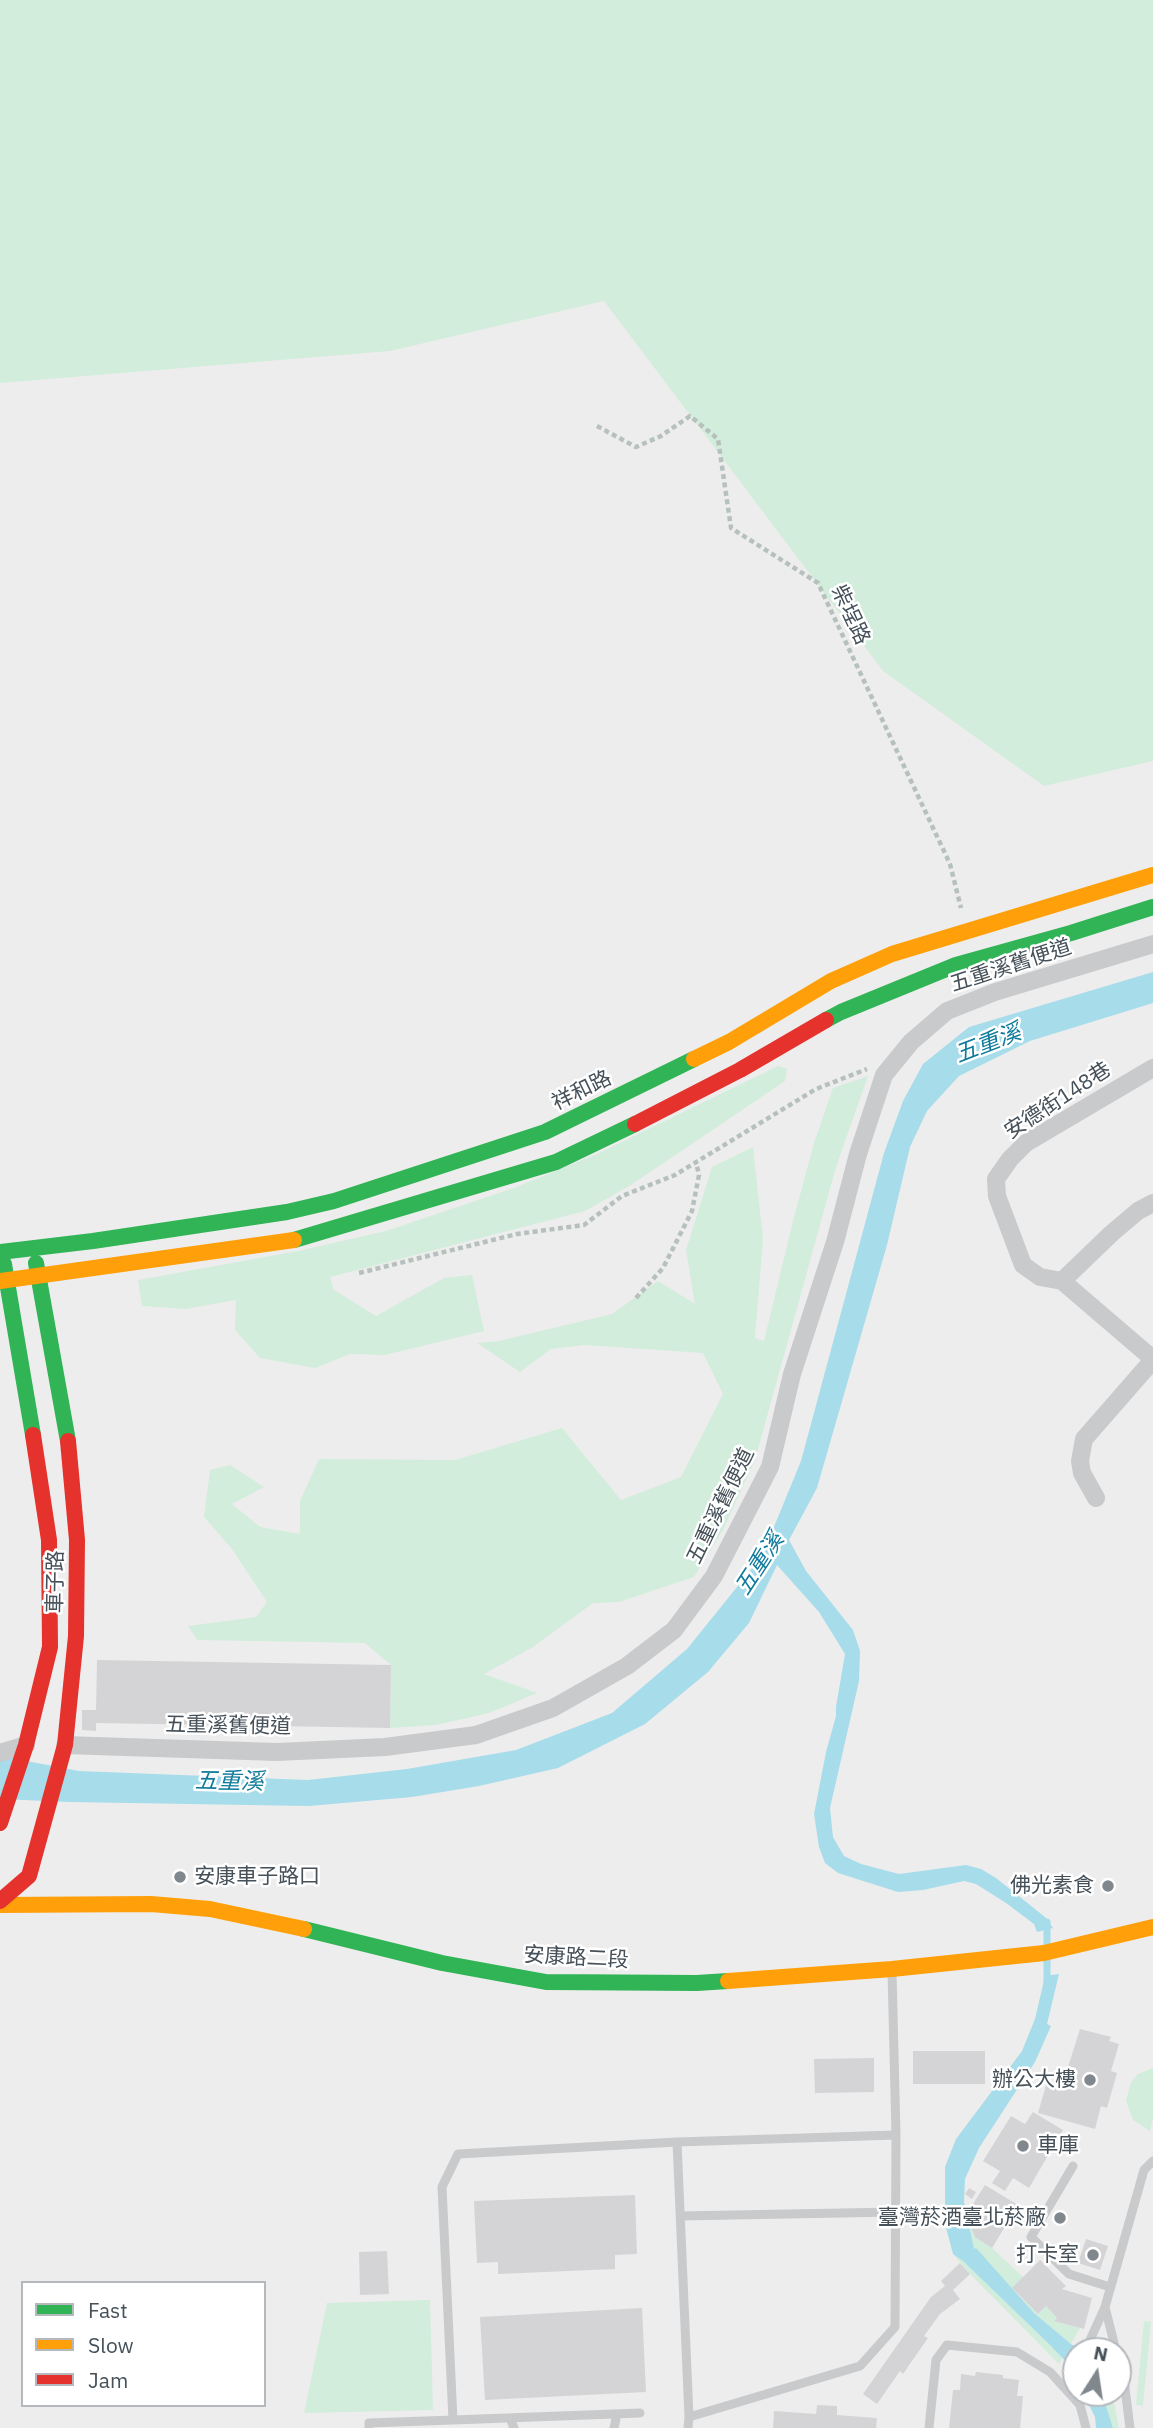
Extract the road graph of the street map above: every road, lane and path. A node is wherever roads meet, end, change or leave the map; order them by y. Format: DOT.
graph roads {
  1 [pos="597,426"];
  2 [pos="1153,875"];
  3 [pos="1153,907"];
  4 [pos="966,930"];
  5 [pos="1153,944"];
  6 [pos="1153,1068"];
  7 [pos="884,1075"];
  8 [pos="696,1162"];
  9 [pos="1153,1203"];
  10 [pos="34,1248"];
  11 [pos="1,1252"];
  12 [pos="359,1273"];
  13 [pos="38,1277"];
  14 [pos="3,1281"];
  15 [pos="1062,1281"];
  16 [pos="636,1298"];
  17 [pos="1153,1359"];
  18 [pos="1096,1497"];
  19 [pos="26,1745"];
  20 [pos="65,1745"];
  21 [pos="0,1754"];
  22 [pos="0,1823"];
  23 [pos="0,1903"];
  24 [pos="1153,1927"];
  25 [pos="892,1969"];
  26 [pos="896,2135"];
  27 [pos="677,2142"];
  28 [pos="1153,2161"];
  29 [pos="1073,2166"];
  30 [pos="895,2212"];
  31 [pos="680,2216"];
  32 [pos="1110,2287"];
  33 [pos="1105,2307"];
  34 [pos="1092,2337"];
  35 [pos="1112,2337"];
  36 [pos="1062,2385"];
  37 [pos="1081,2407"];
  38 [pos="1126,2407"];
  39 [pos="640,2413"];
  40 [pos="617,2414"];
  41 [pos="688,2417"];
  42 [pos="510,2418"];
  43 [pos="453,2420"];
  44 [pos="369,2428"];
  45 [pos="514,2428"];
  46 [pos="614,2428"];
  47 [pos="688,2428"];
  48 [pos="929,2428"];
  49 [pos="1086,2428"];
  50 [pos="1130,2428"];
  1 -- 4 [label="path, 柴埕路"];
  2 -- 4 [label="main road, 祥和路"];
  3 -- 13 [label="main road"];
  4 -- 10 [label="main road, 祥和路"];
  5 -- 7 [label="street, 五重溪舊便道"];
  6 -- 15 [label="street, 安德街148巷"];
  7 -- 8 [label="path"];
  7 -- 20 [label="street, 五重溪舊便道"];
  8 -- 12 [label="path"];
  8 -- 16 [label="path"];
  9 -- 15 [label="street"];
  10 -- 11 [label="main road, 祥和路"];
  10 -- 13 [label="main road, 車子路"];
  11 -- 14 [label="main road, 車子路"];
  13 -- 14 [label="main road"];
  13 -- 20 [label="main road, 車子路"];
  14 -- 19 [label="main road, 車子路"];
  15 -- 17 [label="street, 安德街148巷"];
  17 -- 18 [label="street"];
  19 -- 21 [label="street"];
  19 -- 22 [label="main road, 車子路"];
  20 -- 23 [label="main road, 車子路"];
  23 -- 25 [label="main road, 安康路二段"];
  24 -- 25 [label="main road, 安康路二段"];
  25 -- 26 [label="lane"];
  26 -- 27 [label="lane"];
  26 -- 30 [label="lane"];
  27 -- 31 [label="lane"];
  27 -- 43 [label="lane"];
  28 -- 32 [label="lane"];
  29 -- 32 [label="lane"];
  30 -- 31 [label="lane"];
  30 -- 41 [label="lane"];
  31 -- 41 [label="lane"];
  32 -- 33 [label="lane"];
  33 -- 34 [label="lane"];
  33 -- 35 [label="lane"];
  36 -- 48 [label="lane"];
  37 -- 49 [label="lane"];
  38 -- 50 [label="lane"];
  39 -- 40 [label="lane"];
  40 -- 42 [label="lane"];
  40 -- 46 [label="lane"];
  41 -- 47 [label="lane"];
  42 -- 43 [label="lane"];
  42 -- 45 [label="lane"];
  43 -- 44 [label="lane"];
}
